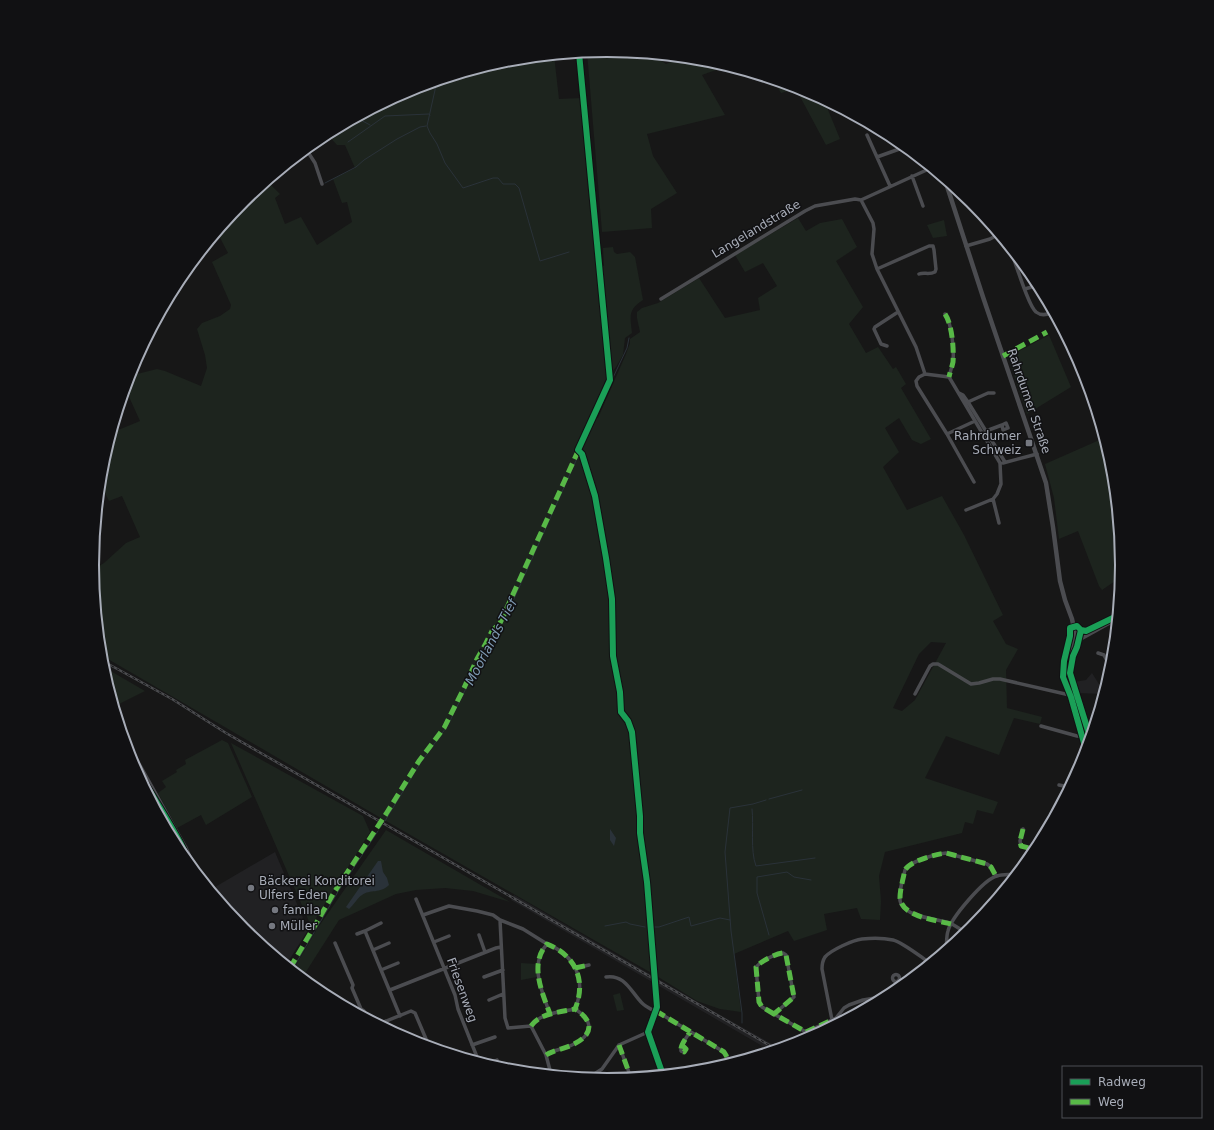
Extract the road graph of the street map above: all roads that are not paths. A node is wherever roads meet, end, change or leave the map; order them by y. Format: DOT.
graph roads {
  1 [pos="867,135"];
  2 [pos="898,149"];
  3 [pos="310,154"];
  4 [pos="877,157"];
  5 [pos="926,170"];
  6 [pos="912,176"];
  7 [pos="322,184"];
  8 [pos="890,186"];
  9 [pos="949,190"];
  10 [pos="861,200"];
  11 [pos="924,206"];
  12 [pos="994,236"];
  13 [pos="966,246"];
  14 [pos="877,269"];
  15 [pos="1019,269"];
  16 [pos="919,274"];
  17 [pos="1032,287"];
  18 [pos="1025,289"];
  19 [pos="661,299"];
  20 [pos="898,312"];
  21 [pos="945,314"];
  22 [pos="1048,314"];
  23 [pos="887,346"];
  24 [pos="926,374"];
  25 [pos="949,377"];
  26 [pos="959,393"];
  27 [pos="994,393"];
  28 [pos="968,402"];
  29 [pos="975,421"];
  30 [pos="1002,425"];
  31 [pos="986,431"];
  32 [pos="947,434"];
  33 [pos="1037,454"];
  34 [pos="1005,462"];
  35 [pos="1000,463"];
  36 [pos="974,482"];
  37 [pos="993,499"];
  38 [pos="966,510"];
  39 [pos="999,523"];
  40 [pos="1112,621"];
  41 [pos="1089,632"];
  42 [pos="1075,633"];
  43 [pos="1074,639"];
  44 [pos="1098,653"];
  45 [pos="1106,659"];
  46 [pos="915,694"];
  47 [pos="1074,696"];
  48 [pos="1041,726"];
  49 [pos="1085,735"];
  50 [pos="1085,737"];
  51 [pos="144,774"];
  52 [pos="1058,786"];
  53 [pos="1064,787"];
  54 [pos="1023,828"];
  55 [pos="185,847"];
  56 [pos="1028,848"];
  57 [pos="1009,875"];
  58 [pos="996,876"];
  59 [pos="416,899"];
  60 [pos="423,915"];
  61 [pos="500,920"];
  62 [pos="380,924"];
  63 [pos="951,924"];
  64 [pos="960,929"];
  65 [pos="365,931"];
  66 [pos="357,934"];
  67 [pos="479,935"];
  68 [pos="450,936"];
  69 [pos="335,942"];
  70 [pos="434,942"];
  71 [pos="947,942"];
  72 [pos="389,943"];
  73 [pos="547,944"];
  74 [pos="501,948"];
  75 [pos="373,950"];
  76 [pos="485,952"];
  77 [pos="926,960"];
  78 [pos="398,963"];
  79 [pos="589,965"];
  80 [pos="444,968"];
  81 [pos="575,968"];
  82 [pos="381,970"];
  83 [pos="503,970"];
  84 [pos="484,977"];
  85 [pos="606,977"];
  86 [pos="390,990"];
  87 [pos="503,994"];
  88 [pos="871,999"];
  89 [pos="488,1000"];
  90 [pos="575,1009"];
  91 [pos="364,1011"];
  92 [pos="656,1011"];
  93 [pos="550,1014"];
  94 [pos="774,1014"];
  95 [pos="400,1016"];
  96 [pos="832,1020"];
  97 [pos="386,1021"];
  98 [pos="532,1026"];
  99 [pos="808,1031"];
  100 [pos="648,1032"];
  101 [pos="690,1032"];
  102 [pos="806,1032"];
  103 [pos="495,1037"];
  104 [pos="426,1039"];
  105 [pos="472,1045"];
  106 [pos="619,1045"];
  107 [pos="682,1045"];
  108 [pos="546,1055"];
  109 [pos="477,1056"];
  110 [pos="727,1057"];
  111 [pos="550,1070"];
  112 [pos="662,1070"];
  113 [pos="629,1072"];
  114 [pos="596,1073"];
  1 -- 4 [label="street"];
  2 -- 4 [label="street"];
  3 -- 7 [label="street"];
  4 -- 8 [label="street"];
  5 -- 6 [label="street, Langelandstraße"];
  6 -- 8 [label="street, Langelandstraße"];
  6 -- 11 [label="street"];
  8 -- 10 [label="street, Langelandstraße"];
  9 -- 13 [label="street, Rahrdumer Straße"];
  10 -- 14 [label="street"];
  10 -- 19 [label="street, Langelandstraße"];
  12 -- 13 [label="street"];
  13 -- 33 [label="street, Rahrdumer Straße"];
  14 -- 16 [label="street"];
  14 -- 20 [label="street"];
  15 -- 18 [label="street"];
  17 -- 18 [label="street"];
  18 -- 22 [label="street"];
  20 -- 23 [label="street"];
  20 -- 24 [label="street"];
  21 -- 25 [label="street"];
  24 -- 25 [label="street"];
  24 -- 32 [label="street"];
  25 -- 26 [label="street"];
  26 -- 28 [label="street"];
  26 -- 29 [label="street"];
  27 -- 28 [label="street"];
  28 -- 31 [label="street"];
  29 -- 32 [label="street"];
  29 -- 35 [label="street"];
  30 -- 31 [label="street"];
  31 -- 34 [label="street"];
  32 -- 36 [label="street"];
  33 -- 34 [label="street"];
  33 -- 42 [label="street, Rahrdumer Straße"];
  34 -- 35 [label="street"];
  35 -- 37 [label="street"];
  37 -- 38 [label="street"];
  37 -- 39 [label="street"];
  40 -- 41 [label="main road"];
  41 -- 42 [label="main road"];
  41 -- 43 [label="main road"];
  42 -- 43 [label="main road"];
  43 -- 47 [label="main road"];
  44 -- 45 [label="street"];
  46 -- 47 [label="street"];
  47 -- 49 [label="main road"];
  48 -- 50 [label="street"];
  51 -- 55 [label="street"];
  52 -- 53 [label="street"];
  54 -- 56 [label="street"];
  57 -- 58 [label="street"];
  58 -- 63 [label="street"];
  58 -- 63 [label="street"];
  59 -- 60 [label="street, Friesenweg"];
  60 -- 61 [label="street"];
  60 -- 70 [label="street, Friesenweg"];
  61 -- 73 [label="street"];
  61 -- 74 [label="street"];
  62 -- 65 [label="street"];
  63 -- 64 [label="street"];
  63 -- 71 [label="street"];
  65 -- 66 [label="street"];
  65 -- 75 [label="street"];
  67 -- 76 [label="street"];
  68 -- 70 [label="street"];
  69 -- 91 [label="street"];
  70 -- 80 [label="street, Friesenweg"];
  72 -- 75 [label="street"];
  73 -- 81 [label="street"];
  73 -- 93 [label="street"];
  74 -- 76 [label="street"];
  74 -- 83 [label="street"];
  75 -- 82 [label="street"];
  76 -- 80 [label="street"];
  77 -- 96 [label="street"];
  78 -- 82 [label="street"];
  79 -- 81 [label="street"];
  80 -- 86 [label="street"];
  80 -- 105 [label="street, Friesenweg"];
  81 -- 90 [label="street"];
  82 -- 86 [label="street"];
  83 -- 84 [label="street"];
  83 -- 87 [label="street"];
  85 -- 92 [label="street"];
  86 -- 95 [label="street"];
  87 -- 89 [label="street"];
  87 -- 98 [label="street"];
  88 -- 96 [label="street"];
  90 -- 93 [label="street"];
  90 -- 108 [label="street"];
  92 -- 100 [label="street"];
  92 -- 101 [label="street"];
  93 -- 98 [label="street"];
  94 -- 94 [label="street"];
  94 -- 102 [label="street"];
  95 -- 97 [label="street"];
  95 -- 104 [label="street"];
  96 -- 99 [label="street"];
  98 -- 108 [label="street"];
  100 -- 106 [label="street"];
  100 -- 112 [label="street"];
  101 -- 107 [label="street"];
  101 -- 110 [label="street"];
  103 -- 105 [label="street"];
  105 -- 109 [label="street, Friesenweg"];
  106 -- 113 [label="street"];
  106 -- 114 [label="street"];
  108 -- 111 [label="street"];
}
